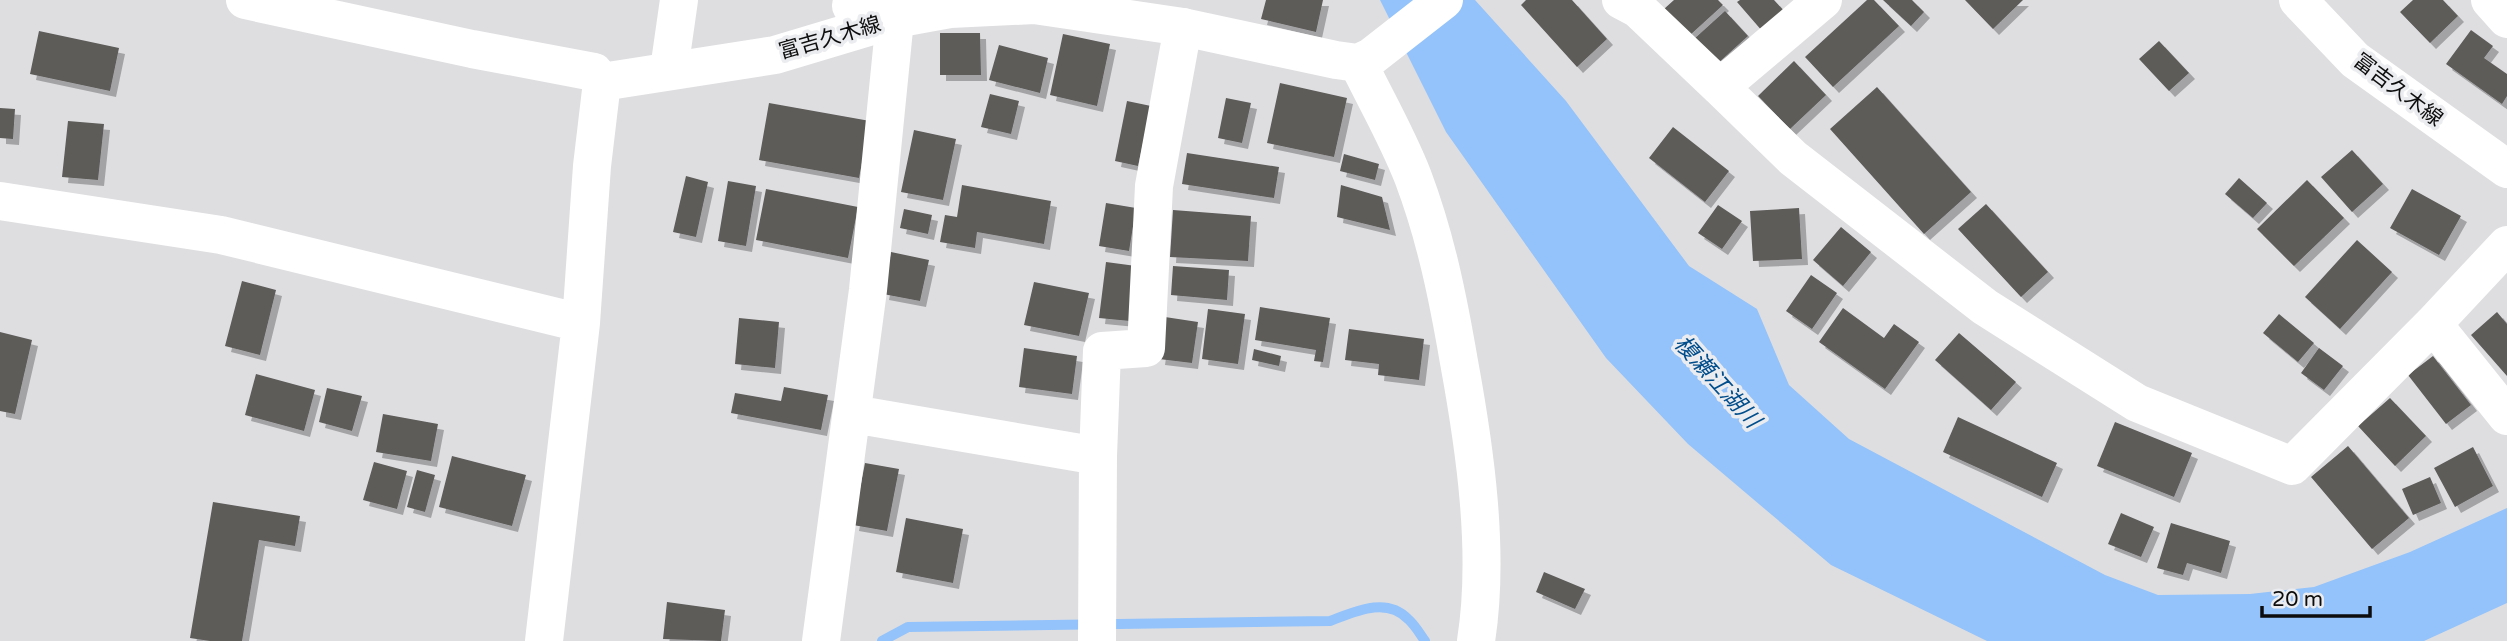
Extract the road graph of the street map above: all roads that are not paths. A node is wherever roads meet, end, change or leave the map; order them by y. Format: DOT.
graph roads {
  1 [pos="245,0"];
  2 [pos="679,0"];
  3 [pos="852,0"];
  4 [pos="1444,0"];
  5 [pos="1822,0"];
  6 [pos="2298,0"];
  7 [pos="2490,0"];
  8 [pos="1635,3"];
  9 [pos="344,11"];
  10 [pos="895,19"];
  11 [pos="2507,19"];
  12 [pos="1183,27"];
  13 [pos="1371,54"];
  14 [pos="669,70"];
  15 [pos="601,82"];
  16 [pos="1720,87"];
  17 [pos="2507,169"];
  18 [pos="0,201"];
  19 [pos="2507,245"];
  20 [pos="581,323"];
  21 [pos="2433,324"];
  22 [pos="853,414"];
  23 [pos="2507,416"];
  24 [pos="1098,456"];
  25 [pos="1097,628"];
  26 [pos="544,641"];
  27 [pos="821,641"];
  28 [pos="1476,641"];
  1 -- 9 [label="street"];
  2 -- 14 [label="street"];
  3 -- 10 [label="street"];
  4 -- 13 [label="street"];
  5 -- 16 [label="street"];
  6 -- 17 [label="street, 富吉久木線"];
  7 -- 11 [label="street"];
  8 -- 16 [label="street"];
  9 -- 15 [label="street"];
  10 -- 12 [label="street, 富吉久木線"];
  10 -- 14 [label="street, 富吉久木線"];
  10 -- 22 [label="street"];
  12 -- 13 [label="street, 富吉久木線"];
  12 -- 24 [label="street"];
  13 -- 28 [label="street"];
  14 -- 15 [label="street, 富吉久木線"];
  15 -- 20 [label="street"];
  16 -- 21 [label="street"];
  18 -- 20 [label="street"];
  19 -- 21 [label="street"];
  20 -- 26 [label="street"];
  21 -- 23 [label="street"];
  22 -- 24 [label="street"];
  22 -- 27 [label="street"];
  24 -- 25 [label="street"];
}
